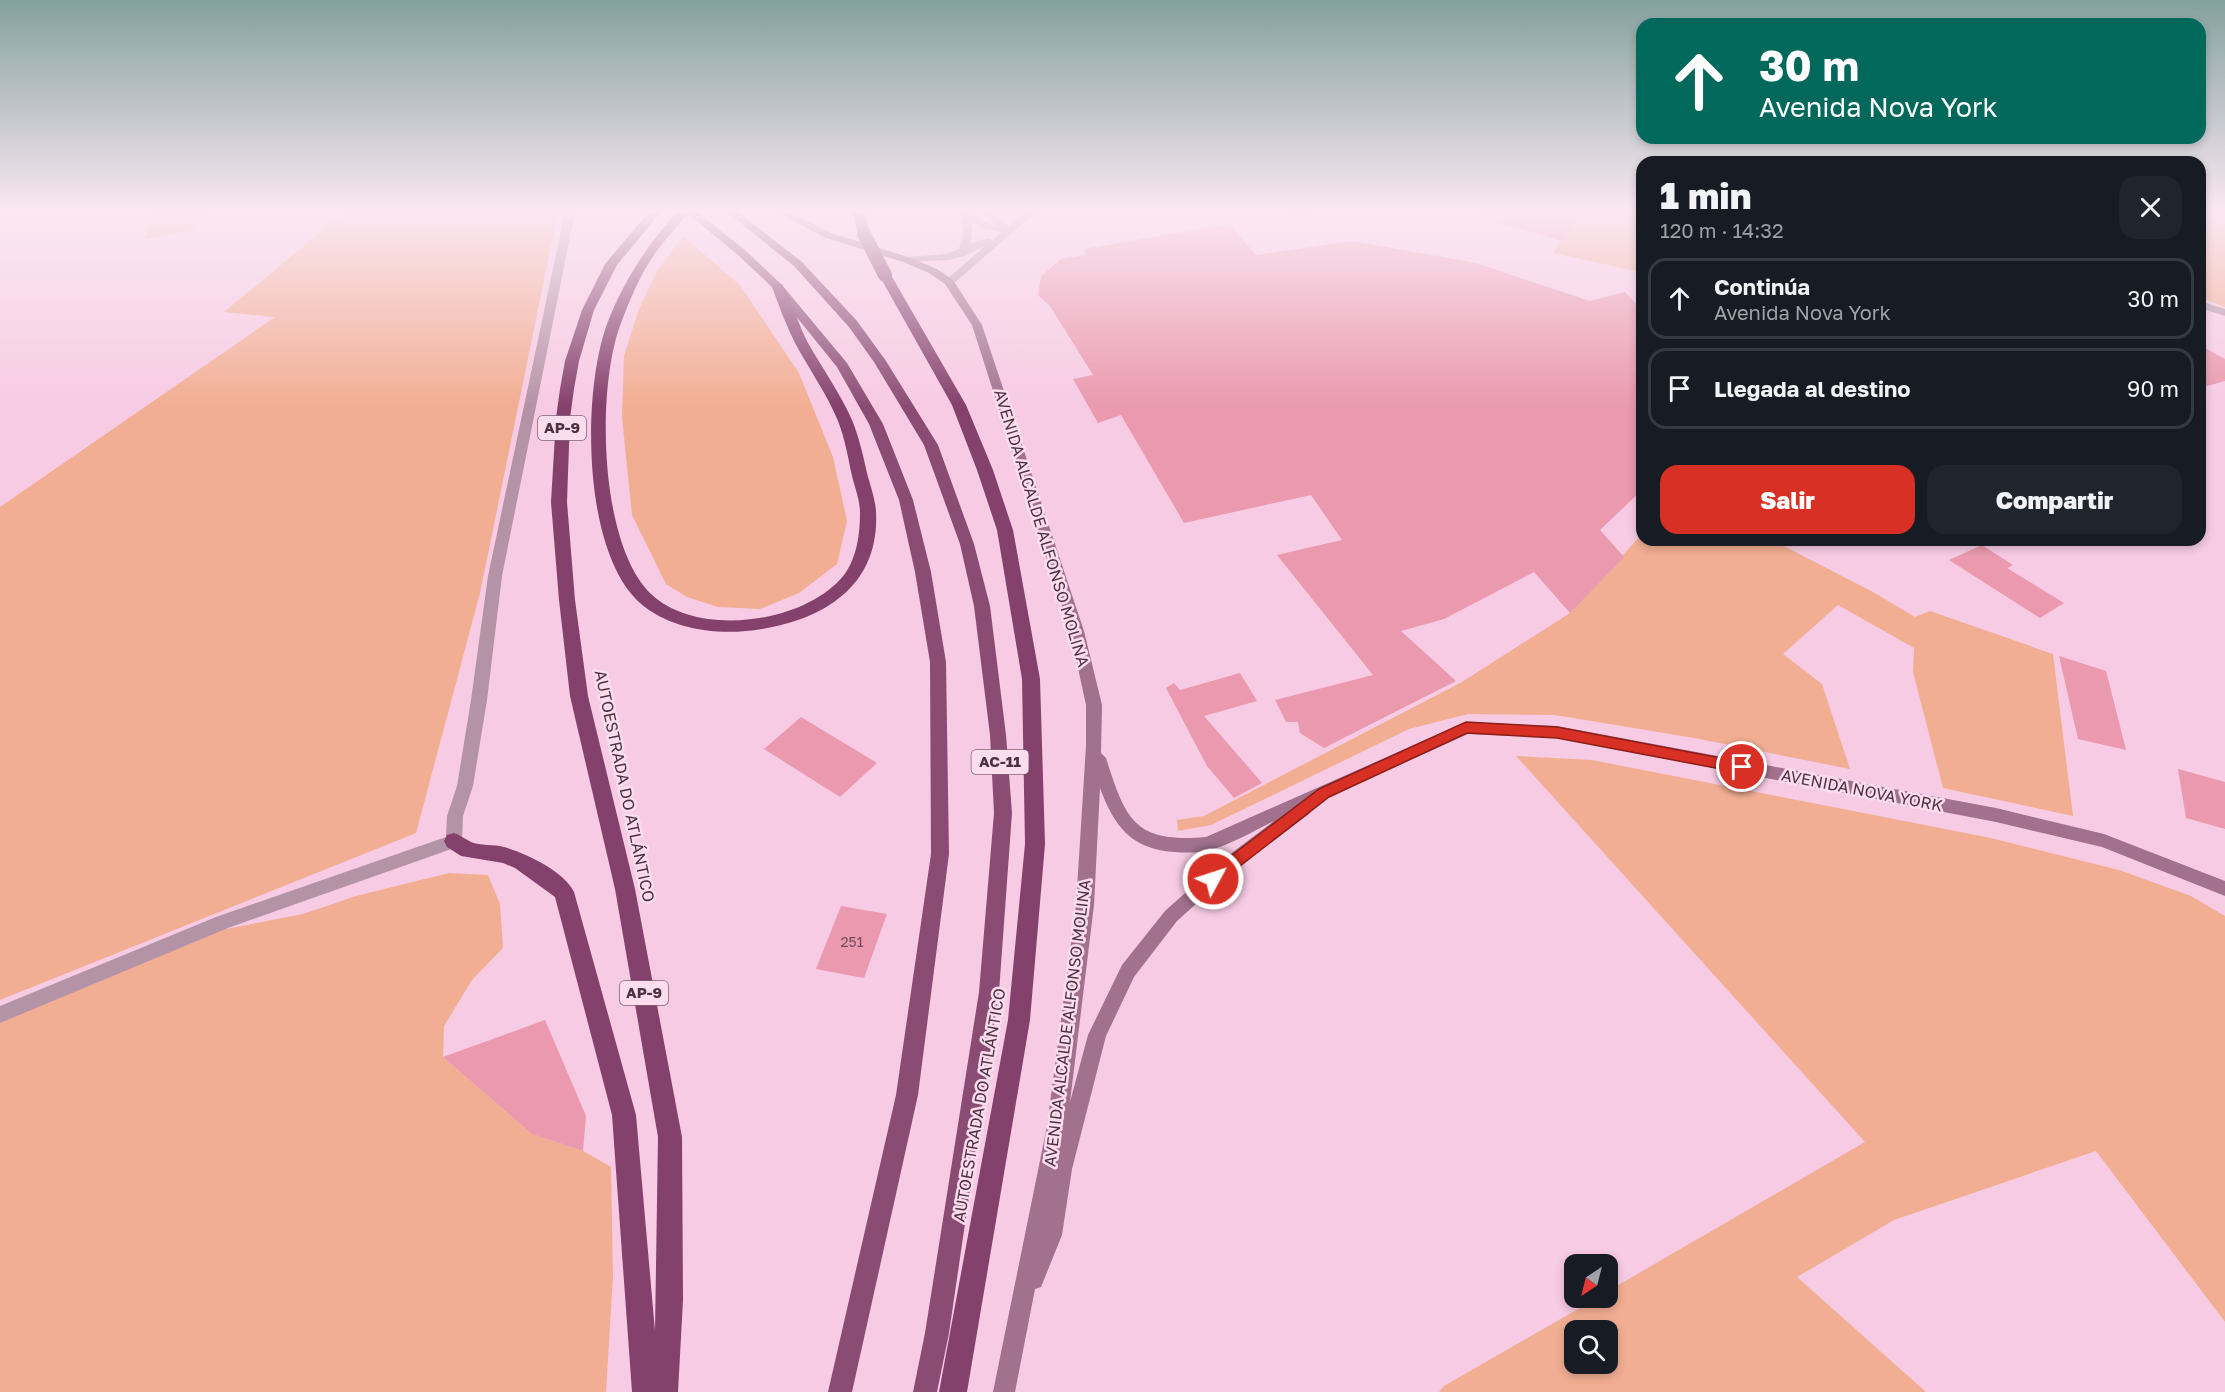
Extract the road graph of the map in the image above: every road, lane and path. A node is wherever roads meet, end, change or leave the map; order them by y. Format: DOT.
graph roads {
  1 [pos="555,277"];
  2 [pos="604,277"];
  3 [pos="636,277"];
  4 [pos="767,277"];
  5 [pos="810,277"];
  6 [pos="886,277"];
  7 [pos="942,277"];
  8 [pos="955,277"];
  9 [pos="949,282"];
  10 [pos="778,287"];
  11 [pos="2206,306"];
  12 [pos="2225,313"];
  13 [pos="1094,746"];
  14 [pos="1324,793"];
  15 [pos="454,842"];
  16 [pos="2225,889"];
  17 [pos="0,1016"];
  18 [pos="1020,1309"];
  19 [pos="646,1392"];
  20 [pos="664,1392"];
  21 [pos="840,1392"];
  22 [pos="925,1392"];
  23 [pos="952,1392"];
  24 [pos="1004,1392"];
  1 -- 15 [label="street"];
  2 -- 20 [label="highway, AUTOESTRADA DO ATLÁNTICO / AP-9"];
  3 -- 10 [label="highway"];
  4 -- 10 [label="highway"];
  5 -- 22 [label="highway, AC-11"];
  6 -- 23 [label="highway, AUTOESTRADA DO ATLÁNTICO, bridge"];
  7 -- 9 [label="main road, AVENIDA ALCALDE ALFONSO MOLINA"];
  8 -- 9 [label="street"];
  9 -- 13 [label="main road, AVENIDA ALCALDE ALFONSO MOLINA"];
  10 -- 21 [label="highway"];
  11 -- 12 [label="street"];
  13 -- 14 [label="main road"];
  13 -- 18 [label="main road, AVENIDA ALCALDE ALFONSO MOLINA"];
  14 -- 16 [label="main road, AVENIDA NOVA YORK"];
  14 -- 18 [label="main road"];
  15 -- 17 [label="street"];
  15 -- 19 [label="highway"];
  18 -- 24 [label="main road, AVENIDA ALCALDE ALFONSO MOLINA"];
}
